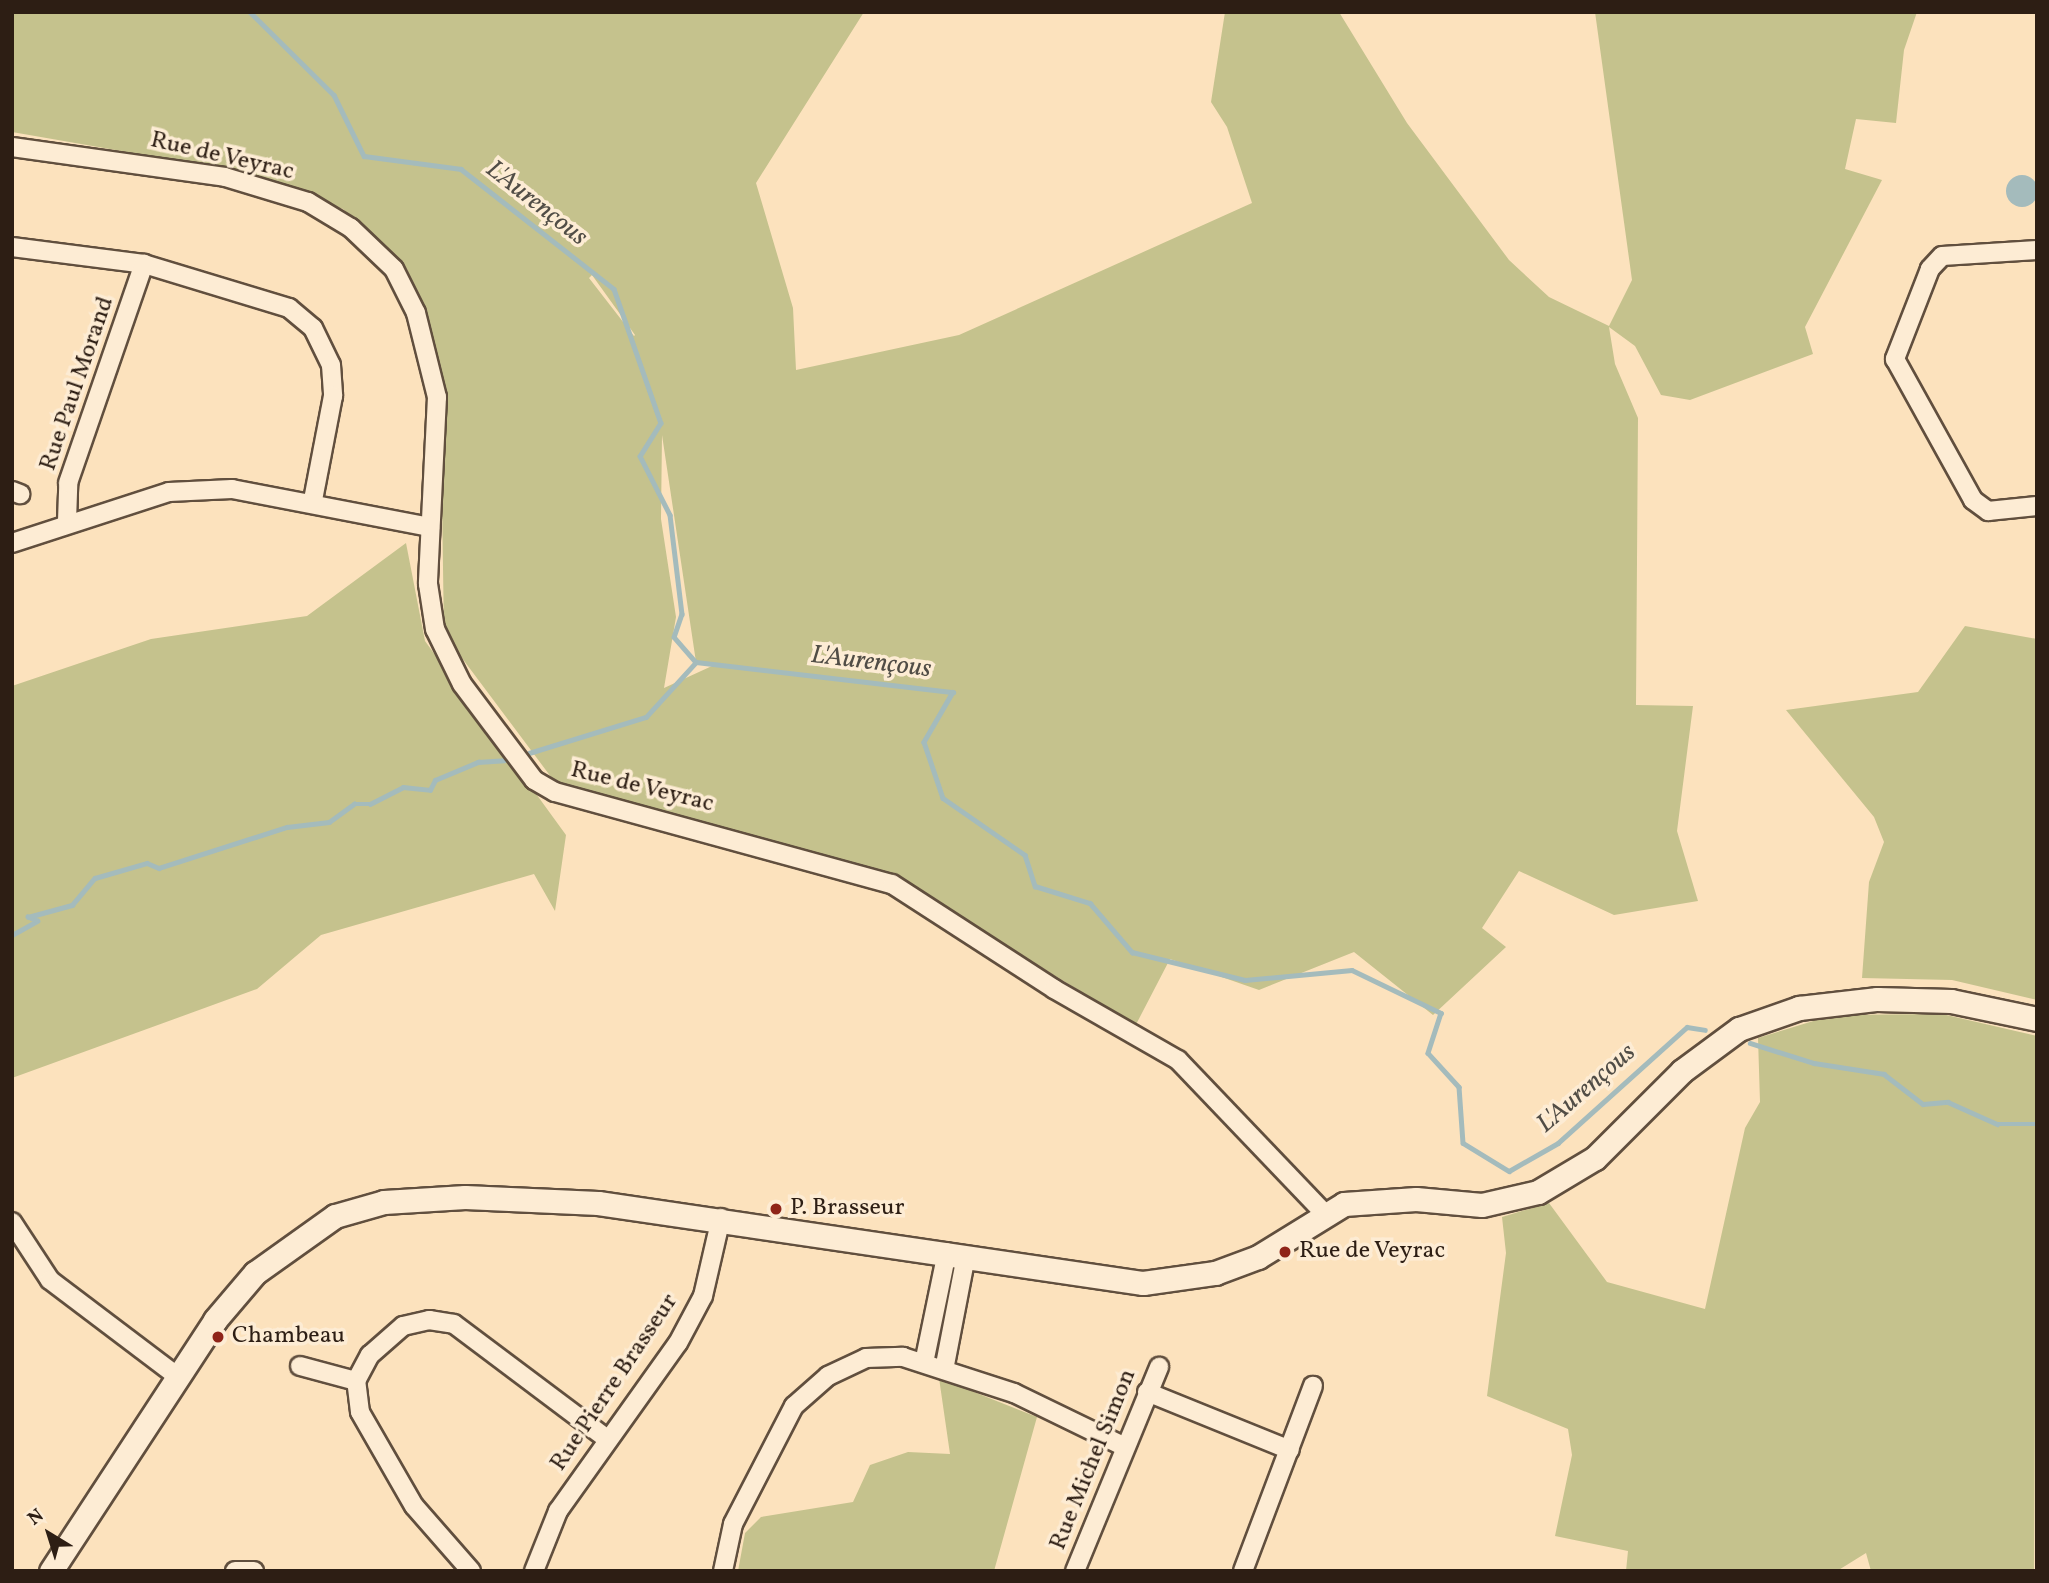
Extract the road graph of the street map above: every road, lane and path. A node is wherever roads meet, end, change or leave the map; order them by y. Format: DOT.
graph roads {
  1 [pos="12,147"];
  2 [pos="12,247"];
  3 [pos="2037,250"];
  4 [pos="144,264"];
  5 [pos="313,500"];
  6 [pos="2037,506"];
  7 [pos="67,521"];
  8 [pos="430,527"];
  9 [pos="12,543"];
  10 [pos="2037,1019"];
  11 [pos="1326,1215"];
  12 [pos="721,1218"];
  13 [pos="12,1222"];
  14 [pos="956,1254"];
  15 [pos="924,1363"];
  16 [pos="300,1366"];
  17 [pos="1158,1367"];
  18 [pos="944,1370"];
  19 [pos="177,1376"];
  20 [pos="356,1381"];
  21 [pos="1313,1386"];
  22 [pos="1147,1392"];
  23 [pos="606,1438"];
  24 [pos="1123,1446"];
  25 [pos="1290,1450"];
  26 [pos="51,1571"];
  27 [pos="235,1571"];
  28 [pos="254,1571"];
  29 [pos="471,1571"];
  30 [pos="534,1571"];
  31 [pos="723,1571"];
  32 [pos="1075,1571"];
  33 [pos="1243,1571"];
  1 -- 8 [label="street, Rue de Veyrac"];
  2 -- 4 [label="street"];
  3 -- 6 [label="street"];
  4 -- 5 [label="street"];
  4 -- 7 [label="street, Rue Paul Morand"];
  5 -- 7 [label="street"];
  5 -- 8 [label="street"];
  7 -- 9 [label="street"];
  8 -- 11 [label="street, Rue de Veyrac"];
  10 -- 11 [label="main road"];
  11 -- 14 [label="main road"];
  12 -- 14 [label="main road"];
  12 -- 19 [label="main road"];
  12 -- 23 [label="street, Rue Pierre Brasseur"];
  13 -- 19 [label="street"];
  14 -- 15 [label="street"];
  14 -- 18 [label="street"];
  15 -- 18 [label="street"];
  15 -- 31 [label="street"];
  16 -- 20 [label="street"];
  17 -- 22 [label="street, Rue Michel Simon"];
  18 -- 24 [label="street"];
  19 -- 26 [label="main road"];
  20 -- 23 [label="street"];
  20 -- 29 [label="street"];
  21 -- 25 [label="street"];
  22 -- 24 [label="street, Rue Michel Simon"];
  22 -- 25 [label="street"];
  23 -- 30 [label="street, Rue Pierre Brasseur"];
  24 -- 32 [label="street, Rue Michel Simon"];
  25 -- 33 [label="street"];
  27 -- 28 [label="street"];
}
